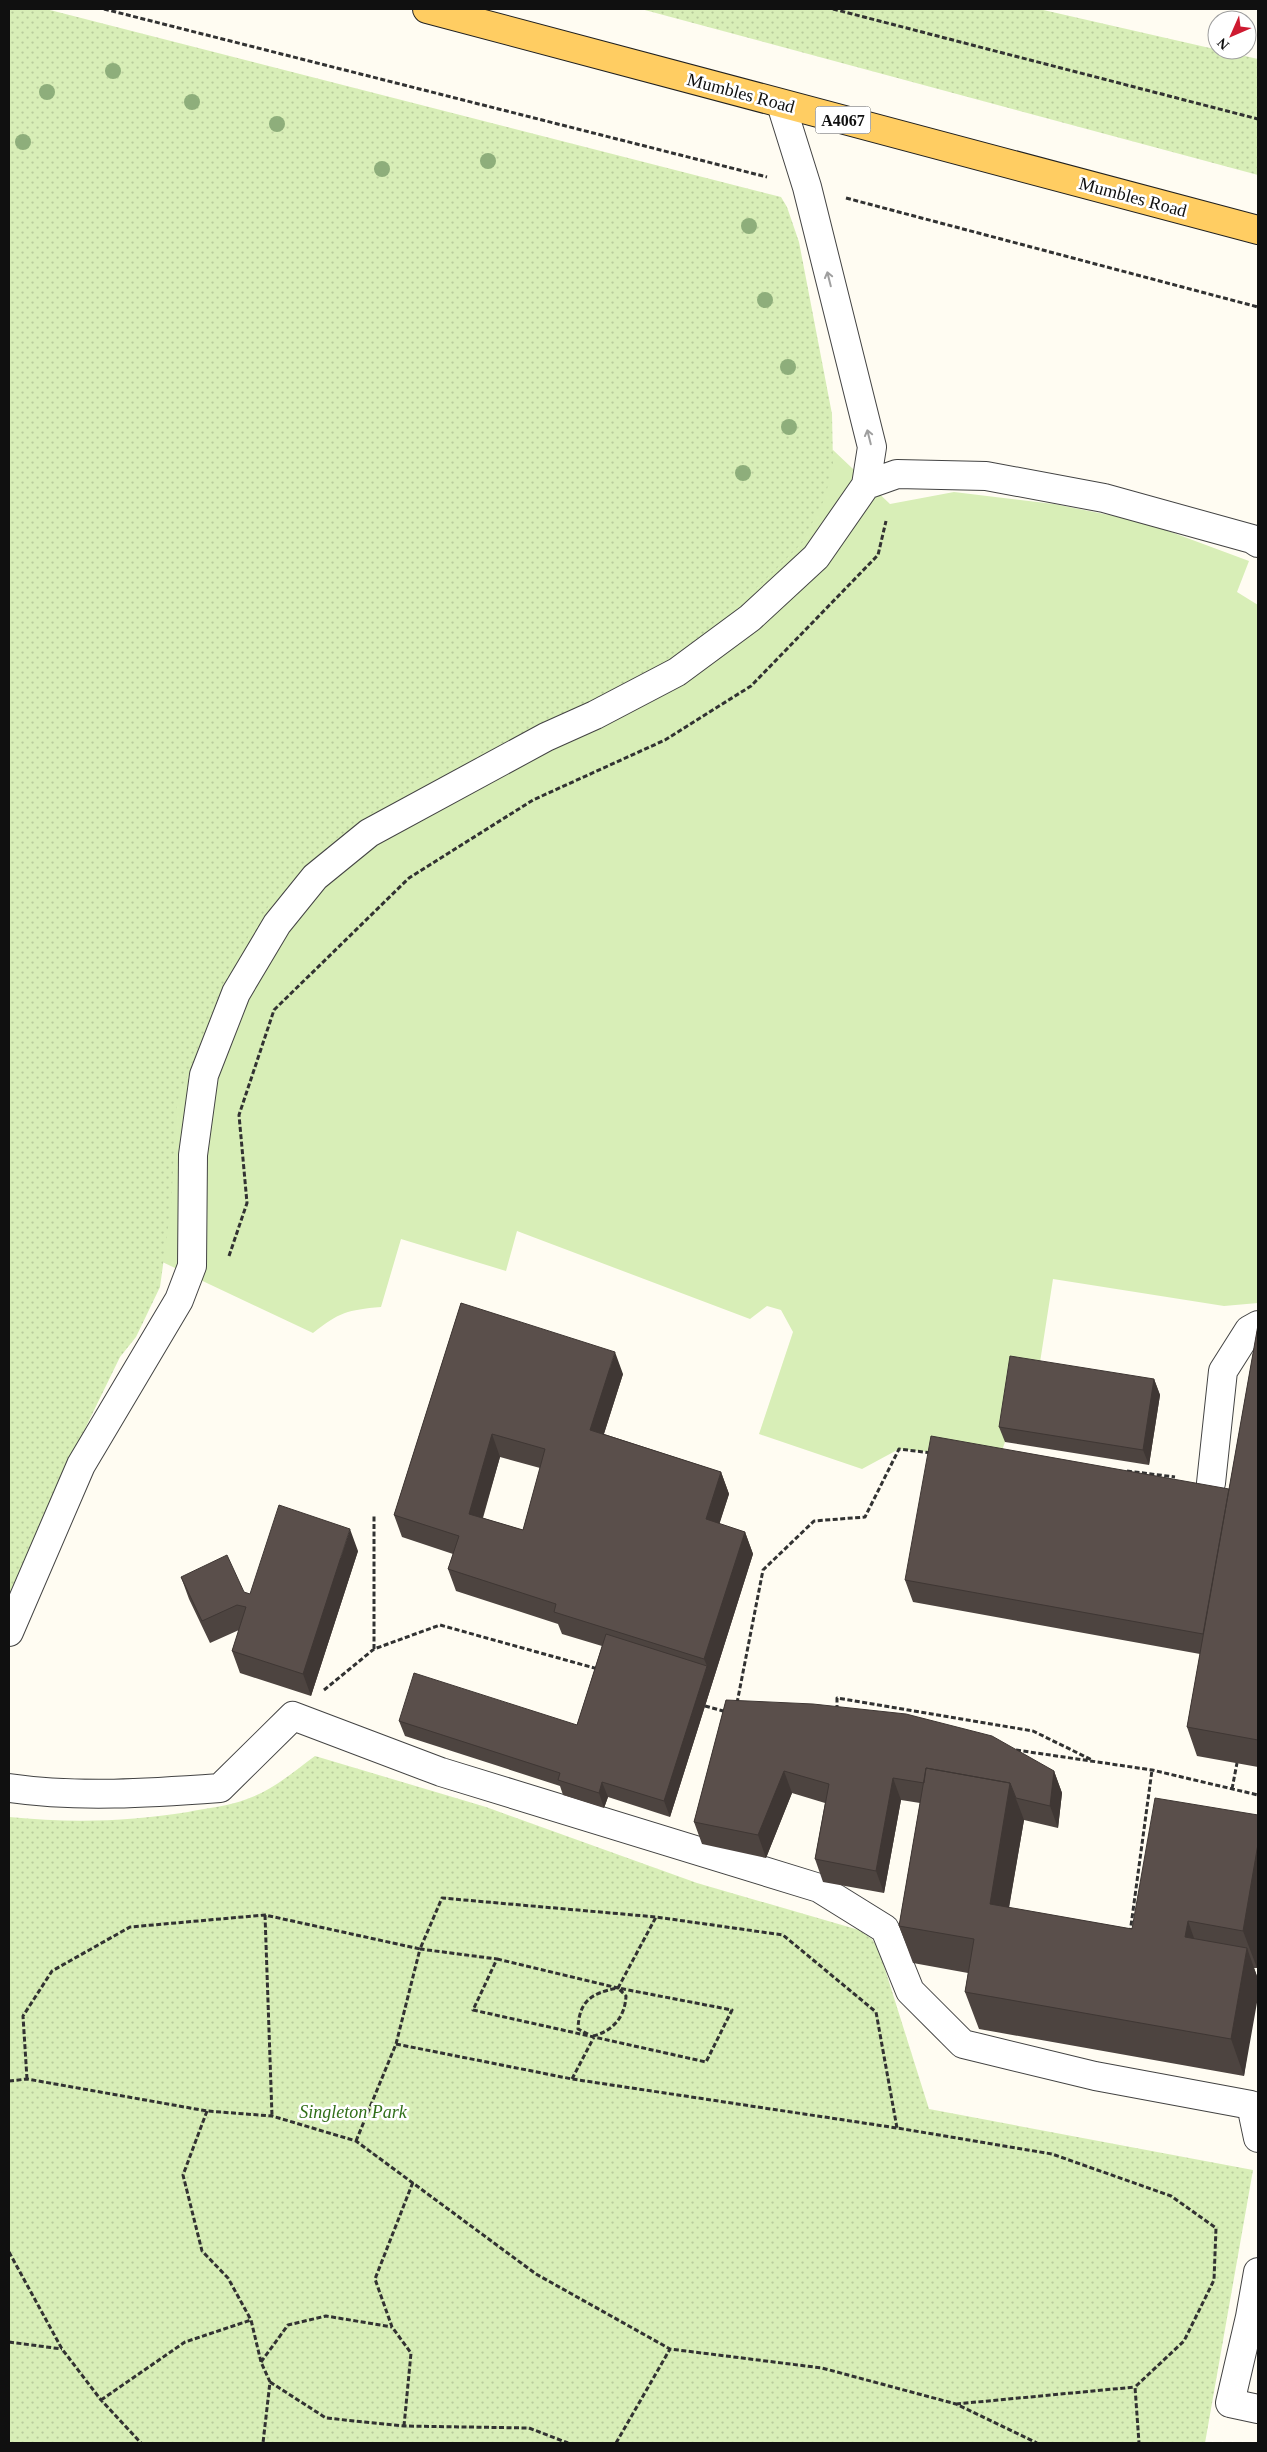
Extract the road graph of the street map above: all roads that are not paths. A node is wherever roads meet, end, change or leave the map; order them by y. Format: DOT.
graph roads {
  1 [pos="427,9"];
  2 [pos="781,104"];
  3 [pos="1258,230"];
  4 [pos="866,485"];
  5 [pos="1258,543"];
  6 [pos="1258,1325"];
  7 [pos="1210,1483"];
  8 [pos="9,1632"];
  9 [pos="9,1788"];
  10 [pos="1258,2138"];
  11 [pos="1258,2272"];
  12 [pos="1254,2318"];
  13 [pos="1258,2409"];
  1 -- 2 [label="main road, Mumbles Road / A4067"];
  2 -- 3 [label="main road, Mumbles Road / A4067"];
  4 -- 2 [label="lane, one-way"];
  4 -- 5 [label="lane"];
  4 -- 8 [label="lane"];
  6 -- 7 [label="lane"];
  9 -- 10 [label="lane"];
  11 -- 12 [label="lane"];
  12 -- 13 [label="lane"];
}
